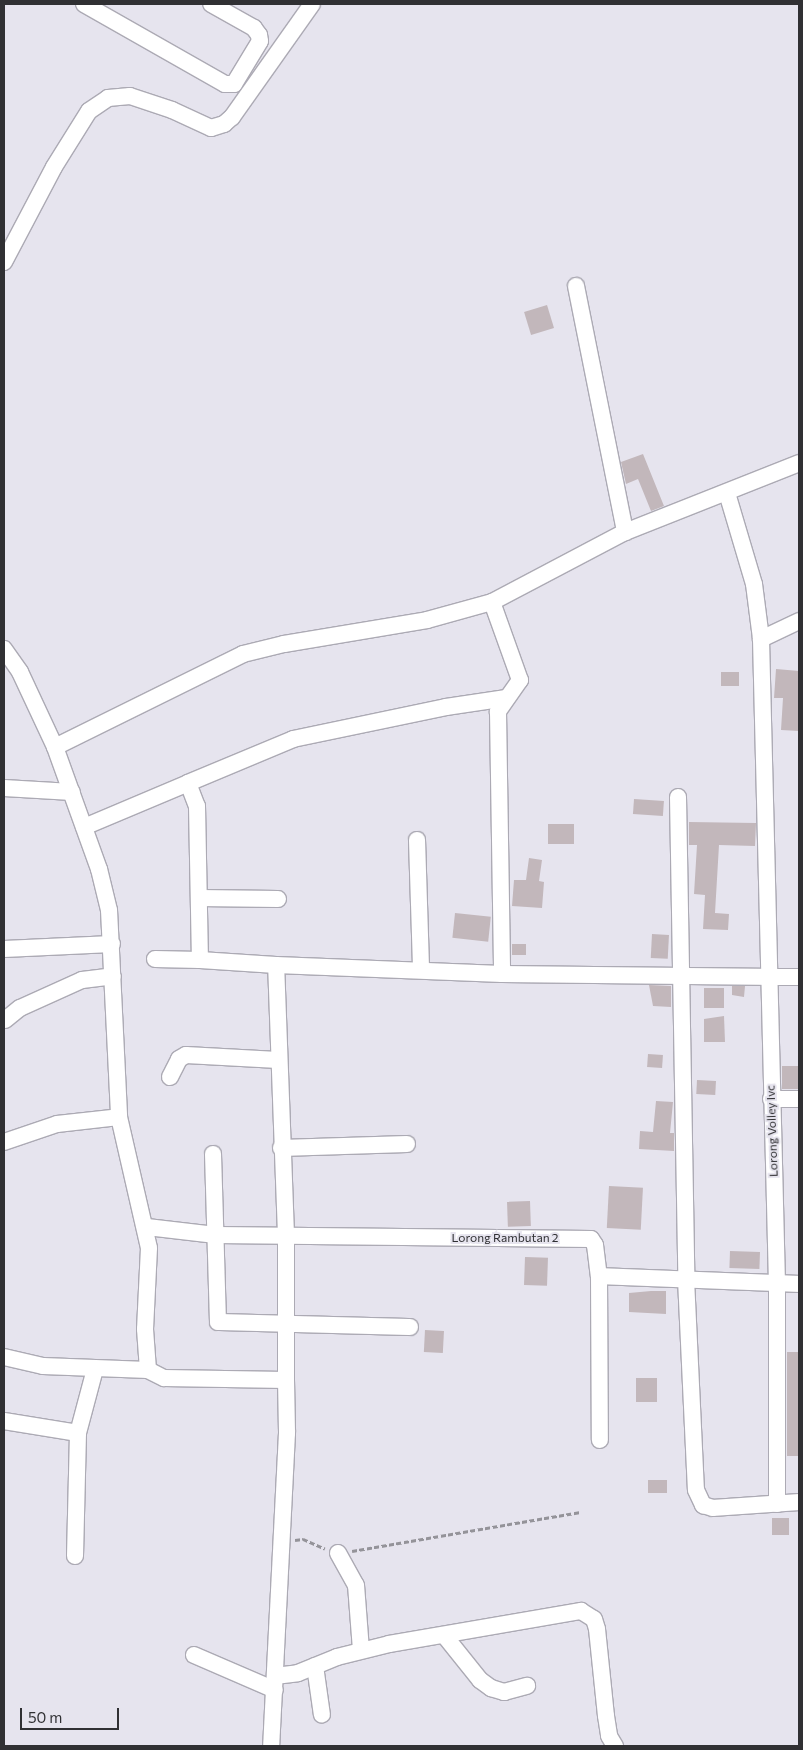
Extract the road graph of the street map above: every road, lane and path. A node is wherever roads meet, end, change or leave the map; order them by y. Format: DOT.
graph roads {
  1 [pos="84,4"];
  2 [pos="211,4"];
  3 [pos="312,4"];
  4 [pos="4,262"];
  5 [pos="576,286"];
  6 [pos="799,464"];
  7 [pos="727,493"];
  8 [pos="625,532"];
  9 [pos="492,602"];
  10 [pos="799,621"];
  11 [pos="761,639"];
  12 [pos="5,654"];
  13 [pos="506,698"];
  14 [pos="56,747"];
  15 [pos="188,783"];
  16 [pos="4,788"];
  17 [pos="72,792"];
  18 [pos="678,797"];
  19 [pos="84,827"];
  20 [pos="417,840"];
  21 [pos="199,898"];
  22 [pos="278,899"];
  23 [pos="112,944"];
  24 [pos="4,949"];
  25 [pos="155,958"];
  26 [pos="200,960"];
  27 [pos="276,965"];
  28 [pos="421,969"];
  29 [pos="502,974"];
  30 [pos="113,976"];
  31 [pos="680,976"];
  32 [pos="768,977"];
  33 [pos="799,978"];
  34 [pos="5,1020"];
  35 [pos="278,1060"];
  36 [pos="170,1076"];
  37 [pos="771,1098"];
  38 [pos="799,1099"];
  39 [pos="119,1117"];
  40 [pos="4,1142"];
  41 [pos="407,1144"];
  42 [pos="281,1148"];
  43 [pos="213,1154"];
  44 [pos="147,1227"];
  45 [pos="216,1235"];
  46 [pos="286,1235"];
  47 [pos="599,1276"];
  48 [pos="686,1279"];
  49 [pos="777,1284"];
  50 [pos="799,1284"];
  51 [pos="288,1325"];
  52 [pos="410,1327"];
  53 [pos="4,1357"];
  54 [pos="95,1369"];
  55 [pos="148,1370"];
  56 [pos="286,1380"];
  57 [pos="4,1421"];
  58 [pos="78,1433"];
  59 [pos="600,1440"];
  60 [pos="799,1502"];
  61 [pos="777,1504"];
  62 [pos="581,1512"];
  63 [pos="281,1540"];
  64 [pos="338,1553"];
  65 [pos="74,1556"];
  66 [pos="444,1635"];
  67 [pos="361,1650"];
  68 [pos="194,1655"];
  69 [pos="315,1666"];
  70 [pos="275,1683"];
  71 [pos="526,1686"];
  72 [pos="322,1715"];
  73 [pos="271,1746"];
  74 [pos="615,1746"];
  1 -- 2 [label="street"];
  3 -- 4 [label="street"];
  5 -- 8 [label="street"];
  6 -- 7 [label="street"];
  7 -- 8 [label="street"];
  7 -- 11 [label="street, Lorong Volley Ivc"];
  8 -- 9 [label="street"];
  9 -- 13 [label="street"];
  9 -- 14 [label="street"];
  10 -- 11 [label="street"];
  11 -- 32 [label="street, Lorong Volley Ivc"];
  12 -- 14 [label="street"];
  13 -- 15 [label="street"];
  13 -- 29 [label="street"];
  14 -- 17 [label="street"];
  15 -- 19 [label="street"];
  15 -- 21 [label="street"];
  16 -- 17 [label="street"];
  17 -- 19 [label="street"];
  18 -- 31 [label="street"];
  19 -- 23 [label="street"];
  20 -- 28 [label="street"];
  21 -- 22 [label="street"];
  21 -- 26 [label="street"];
  23 -- 24 [label="street"];
  23 -- 30 [label="street"];
  25 -- 26 [label="street"];
  26 -- 27 [label="street"];
  27 -- 28 [label="street"];
  27 -- 35 [label="street"];
  28 -- 29 [label="street"];
  29 -- 31 [label="street"];
  30 -- 34 [label="street"];
  30 -- 39 [label="street"];
  31 -- 32 [label="street"];
  31 -- 48 [label="street"];
  32 -- 33 [label="street"];
  32 -- 37 [label="street, Lorong Volley Ivc"];
  35 -- 36 [label="street"];
  35 -- 42 [label="street"];
  37 -- 38 [label="street"];
  37 -- 49 [label="street, Lorong Volley Ivc"];
  39 -- 40 [label="street"];
  39 -- 44 [label="street"];
  41 -- 42 [label="street"];
  42 -- 46 [label="street"];
  43 -- 45 [label="street"];
  44 -- 45 [label="street, Lorong Rambutan 2"];
  44 -- 55 [label="street"];
  45 -- 46 [label="street, Lorong Rambutan 2"];
  45 -- 51 [label="street"];
  46 -- 47 [label="street, Lorong Rambutan 2"];
  46 -- 51 [label="street"];
  47 -- 48 [label="street"];
  47 -- 59 [label="street, Lorong Rambutan 2"];
  48 -- 49 [label="street"];
  48 -- 61 [label="street"];
  49 -- 50 [label="street"];
  49 -- 61 [label="street, Lorong Volley Ivc"];
  51 -- 52 [label="street"];
  51 -- 56 [label="street"];
  53 -- 54 [label="street"];
  54 -- 55 [label="street"];
  54 -- 58 [label="street"];
  55 -- 56 [label="street"];
  56 -- 63 [label="street"];
  57 -- 58 [label="street"];
  58 -- 65 [label="street"];
  60 -- 61 [label="street"];
  62 -- 64 [label="path"];
  63 -- 64 [label="path"];
  63 -- 70 [label="street"];
  64 -- 67 [label="street"];
  66 -- 67 [label="street"];
  66 -- 71 [label="street"];
  66 -- 74 [label="street"];
  67 -- 69 [label="street"];
  68 -- 70 [label="street"];
  69 -- 70 [label="street"];
  69 -- 72 [label="street"];
  70 -- 73 [label="street"];
}
